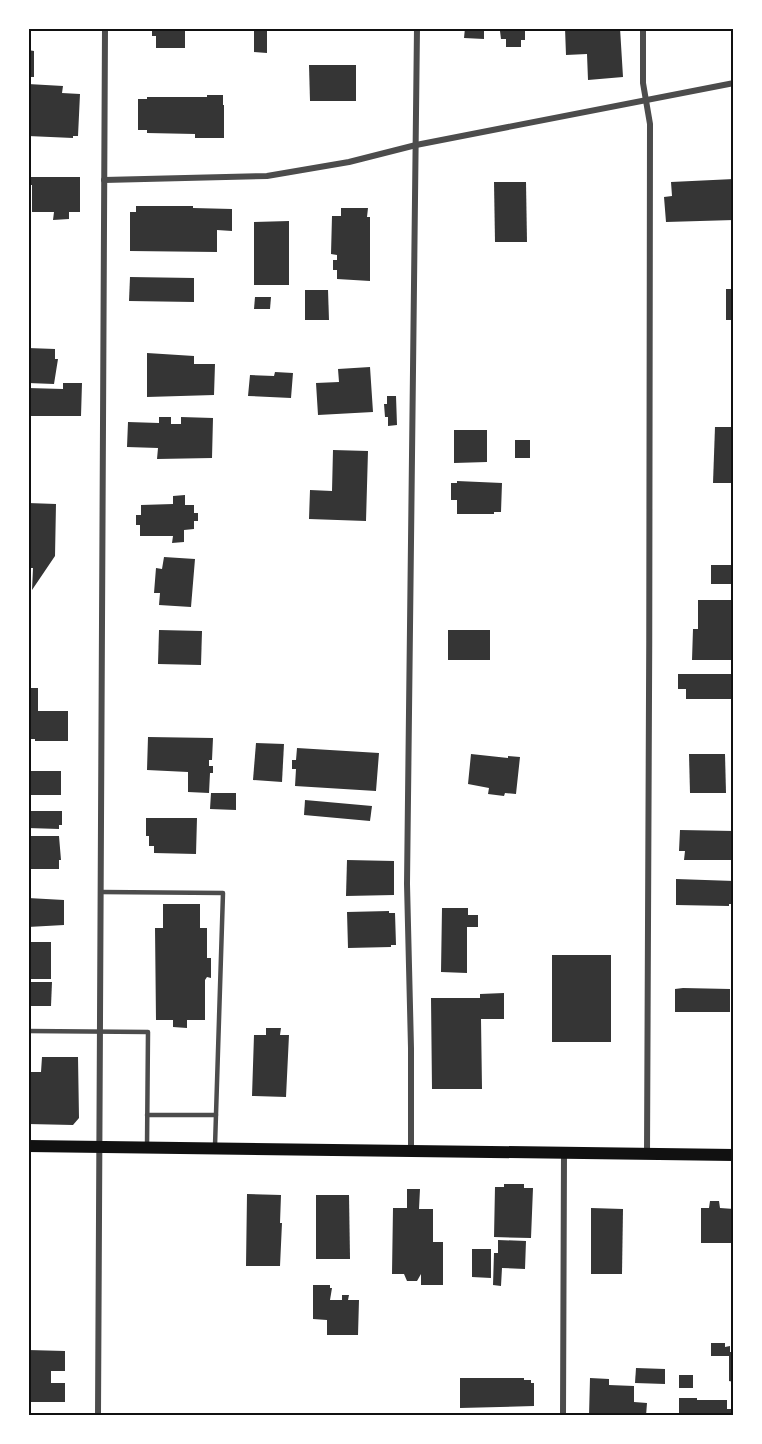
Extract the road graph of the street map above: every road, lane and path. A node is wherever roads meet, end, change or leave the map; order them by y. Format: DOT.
graph roads {
  1 [pos="105,28"];
  2 [pos="417,28"];
  3 [pos="644,28"];
  4 [pos="734,83"];
  5 [pos="647,99"];
  6 [pos="417,145"];
  7 [pos="104,180"];
  8 [pos="101,892"];
  9 [pos="28,1031"];
  10 [pos="99,1032"];
  11 [pos="147,1115"];
  12 [pos="216,1115"];
  13 [pos="28,1146"];
  14 [pos="99,1147"];
  15 [pos="147,1148"];
  16 [pos="215,1149"];
  17 [pos="411,1151"];
  18 [pos="564,1153"];
  19 [pos="647,1154"];
  20 [pos="734,1155"];
  21 [pos="98,1416"];
  22 [pos="563,1416"];
  1 -- 7 [label="street"];
  2 -- 6 [label="street"];
  3 -- 5 [label="street"];
  4 -- 5 [label="street"];
  5 -- 6 [label="street"];
  5 -- 19 [label="street"];
  6 -- 7 [label="street"];
  6 -- 17 [label="street"];
  7 -- 8 [label="street"];
  8 -- 10 [label="street"];
  8 -- 12 [label="lane"];
  9 -- 10 [label="lane"];
  10 -- 11 [label="lane"];
  10 -- 14 [label="street"];
  11 -- 12 [label="lane"];
  11 -- 15 [label="lane"];
  12 -- 16 [label="lane"];
  13 -- 14 [label="main road"];
  14 -- 15 [label="main road"];
  14 -- 21 [label="street"];
  15 -- 16 [label="main road"];
  16 -- 17 [label="main road"];
  17 -- 18 [label="main road"];
  18 -- 19 [label="main road"];
  18 -- 22 [label="street"];
  19 -- 20 [label="main road"];
}
